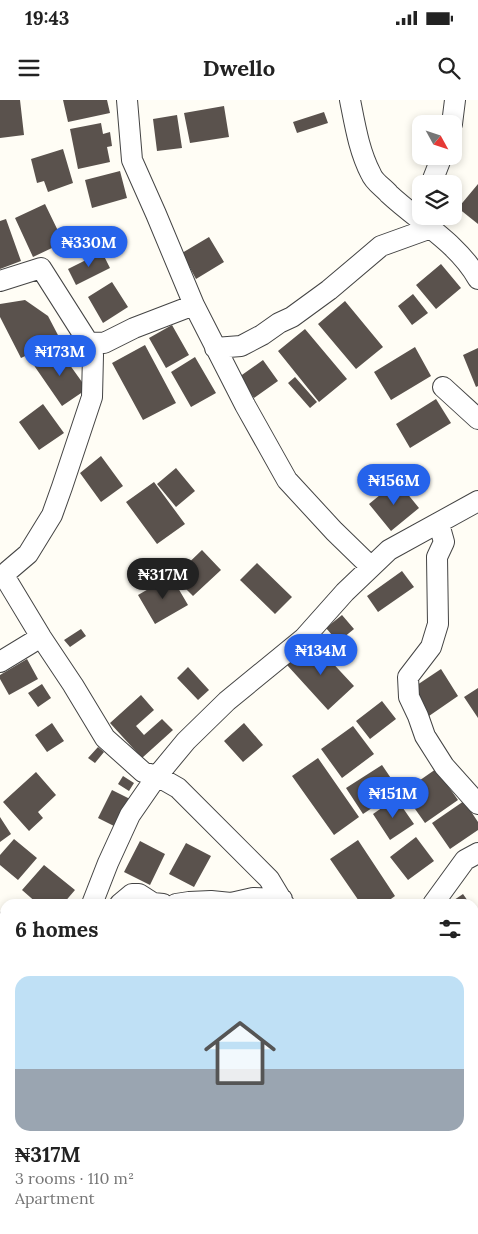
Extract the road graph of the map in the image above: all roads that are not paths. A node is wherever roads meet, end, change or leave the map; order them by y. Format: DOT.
graph roads {
  1 [pos="127,100"];
  2 [pos="350,100"];
  3 [pos="455,100"];
  4 [pos="453,115"];
  5 [pos="412,211"];
  6 [pos="423,225"];
  7 [pos="432,225"];
  8 [pos="478,279"];
  9 [pos="0,281"];
  10 [pos="194,305"];
  11 [pos="88,342"];
  12 [pos="216,348"];
  13 [pos="443,387"];
  14 [pos="478,420"];
  15 [pos="478,501"];
  16 [pos="439,524"];
  17 [pos="371,567"];
  18 [pos="3,570"];
  19 [pos="41,637"];
  20 [pos="0,662"];
  21 [pos="157,776"];
  22 [pos="478,804"];
  23 [pos="478,853"];
  24 [pos="94,899"];
  25 [pos="126,899"];
  26 [pos="147,899"];
  27 [pos="249,899"];
  28 [pos="264,899"];
  29 [pos="282,899"];
  30 [pos="437,899"];
  1 -- 10 [label="street"];
  2 -- 5 [label="street"];
  3 -- 4 [label="street"];
  6 -- 12 [label="street"];
  7 -- 8 [label="street"];
  9 -- 11 [label="street"];
  10 -- 11 [label="street"];
  10 -- 12 [label="street"];
  11 -- 18 [label="street"];
  12 -- 17 [label="street"];
  13 -- 14 [label="street"];
  15 -- 16 [label="street"];
  16 -- 17 [label="street"];
  16 -- 22 [label="street"];
  17 -- 21 [label="street"];
  18 -- 19 [label="street"];
  19 -- 20 [label="street"];
  19 -- 21 [label="street"];
  21 -- 24 [label="street"];
  21 -- 29 [label="street"];
  23 -- 30 [label="street"];
  25 -- 26 [label="street"];
  27 -- 28 [label="street"];
}
